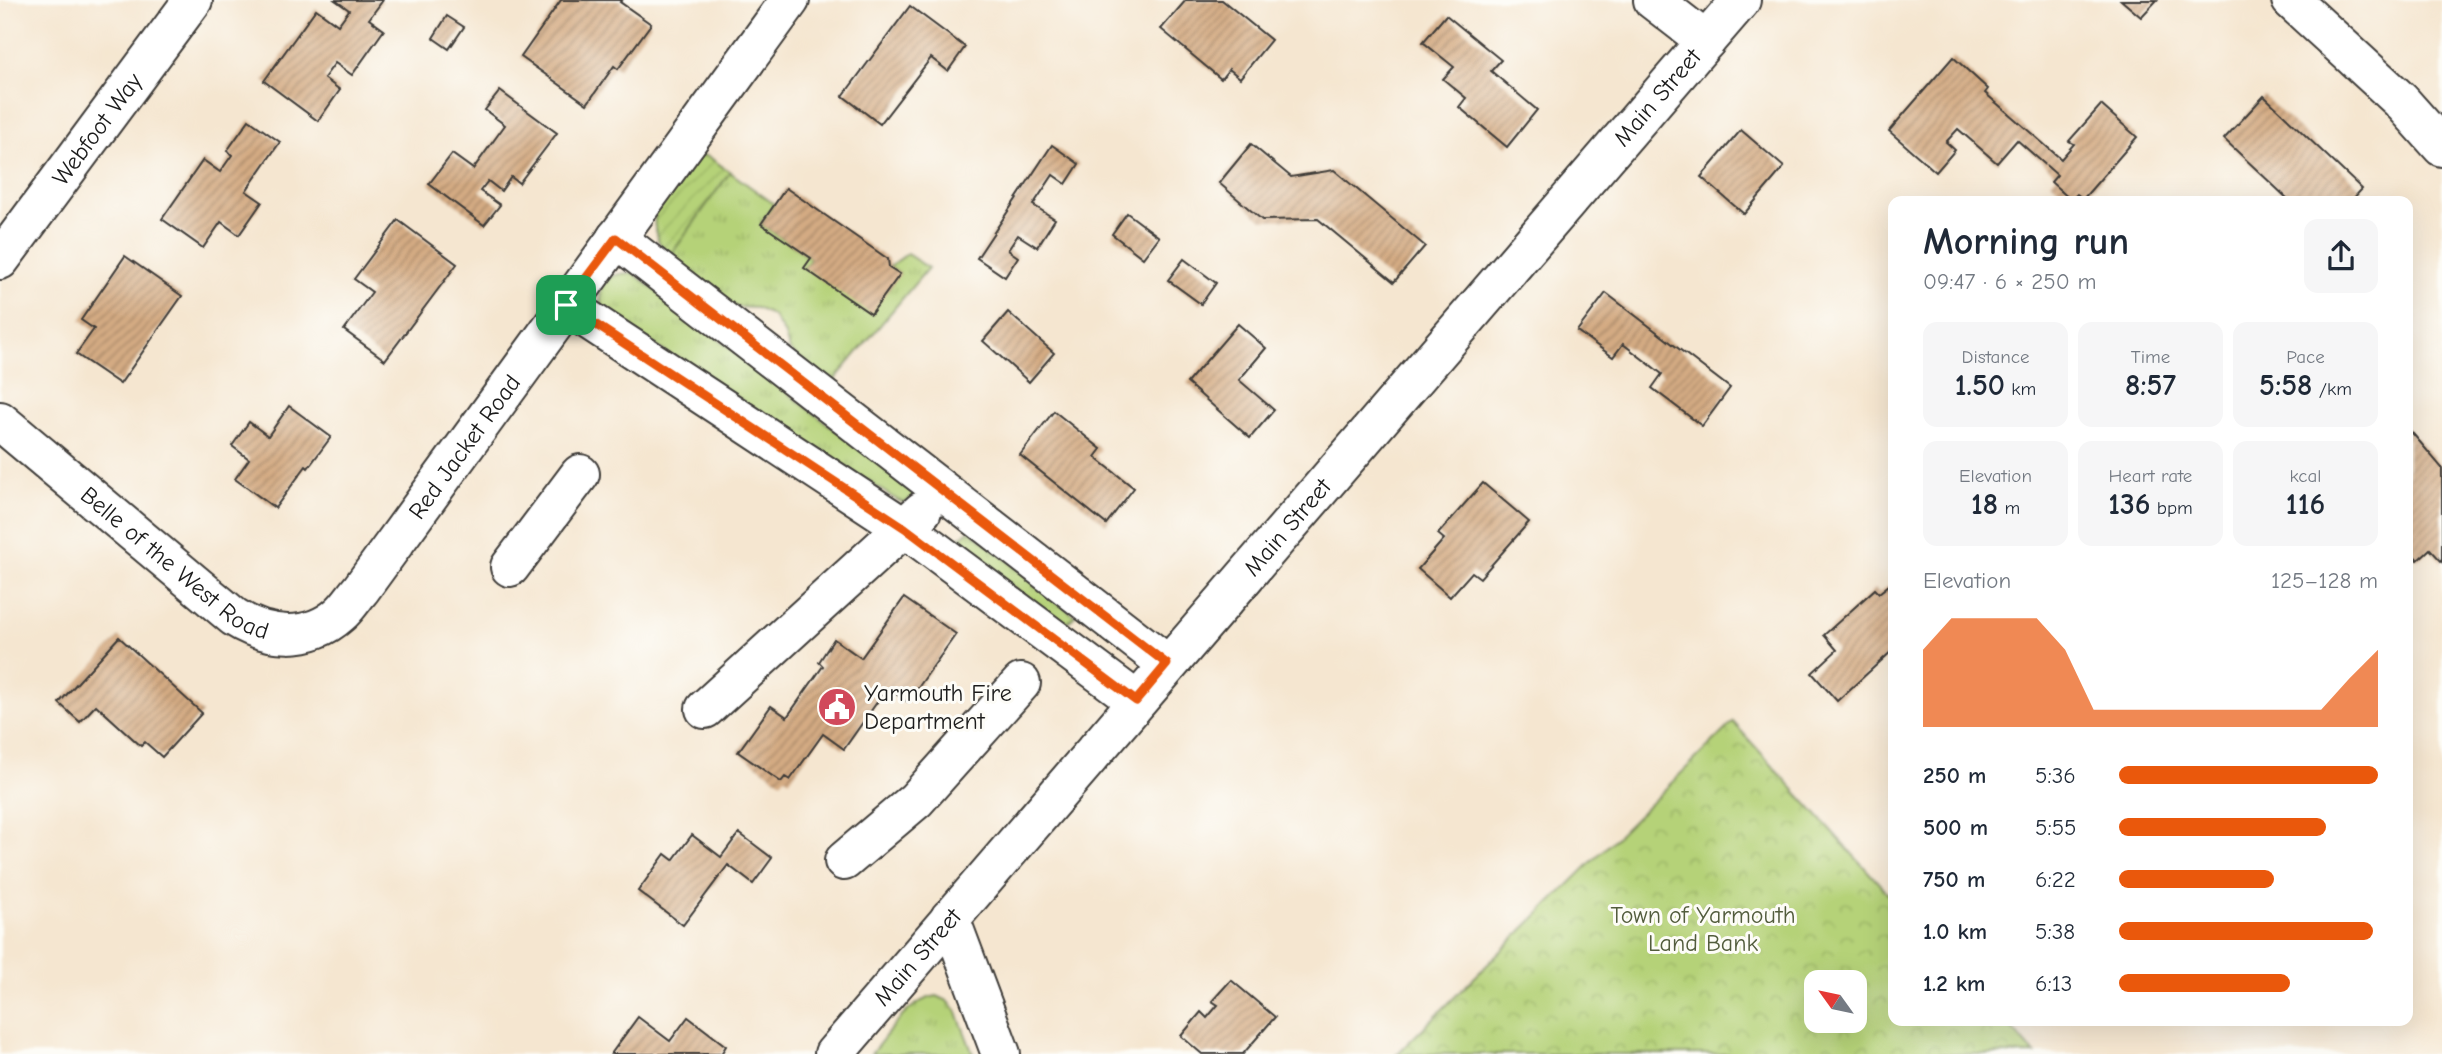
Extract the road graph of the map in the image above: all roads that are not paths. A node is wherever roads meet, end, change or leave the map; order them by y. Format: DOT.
graph roads {
  1 [pos="193,0"];
  2 [pos="790,0"];
  3 [pos="1653,0"];
  4 [pos="1741,0"];
  5 [pos="2291,0"];
  6 [pos="1706,41"];
  7 [pos="2442,147"];
  8 [pos="616,238"];
  9 [pos="0,260"];
  10 [pos="566,305"];
  11 [pos="0,421"];
  12 [pos="580,474"];
  13 [pos="944,490"];
  14 [pos="905,528"];
  15 [pos="510,567"];
  16 [pos="361,589"];
  17 [pos="1167,664"];
  18 [pos="1021,683"];
  19 [pos="1136,701"];
  20 [pos="705,709"];
  21 [pos="844,861"];
  22 [pos="950,918"];
  23 [pos="834,1054"];
  24 [pos="1001,1054"];
  1 -- 9 [label="street, Webfoot Way"];
  2 -- 8 [label="street, Red Jacket Road"];
  3 -- 6 [label="street"];
  4 -- 6 [label="street, Main Street"];
  5 -- 7 [label="street"];
  6 -- 17 [label="street, Main Street"];
  8 -- 10 [label="street, Red Jacket Road"];
  8 -- 13 [label="street"];
  10 -- 14 [label="street"];
  10 -- 16 [label="street, Red Jacket Road"];
  11 -- 16 [label="street, Belle of the West Road"];
  12 -- 15 [label="street"];
  13 -- 14 [label="street"];
  13 -- 17 [label="street"];
  14 -- 19 [label="street"];
  14 -- 20 [label="street"];
  17 -- 19 [label="street, Main Street"];
  18 -- 21 [label="street"];
  19 -- 22 [label="street, Main Street"];
  22 -- 23 [label="street, Main Street"];
  22 -- 24 [label="street"];
}
